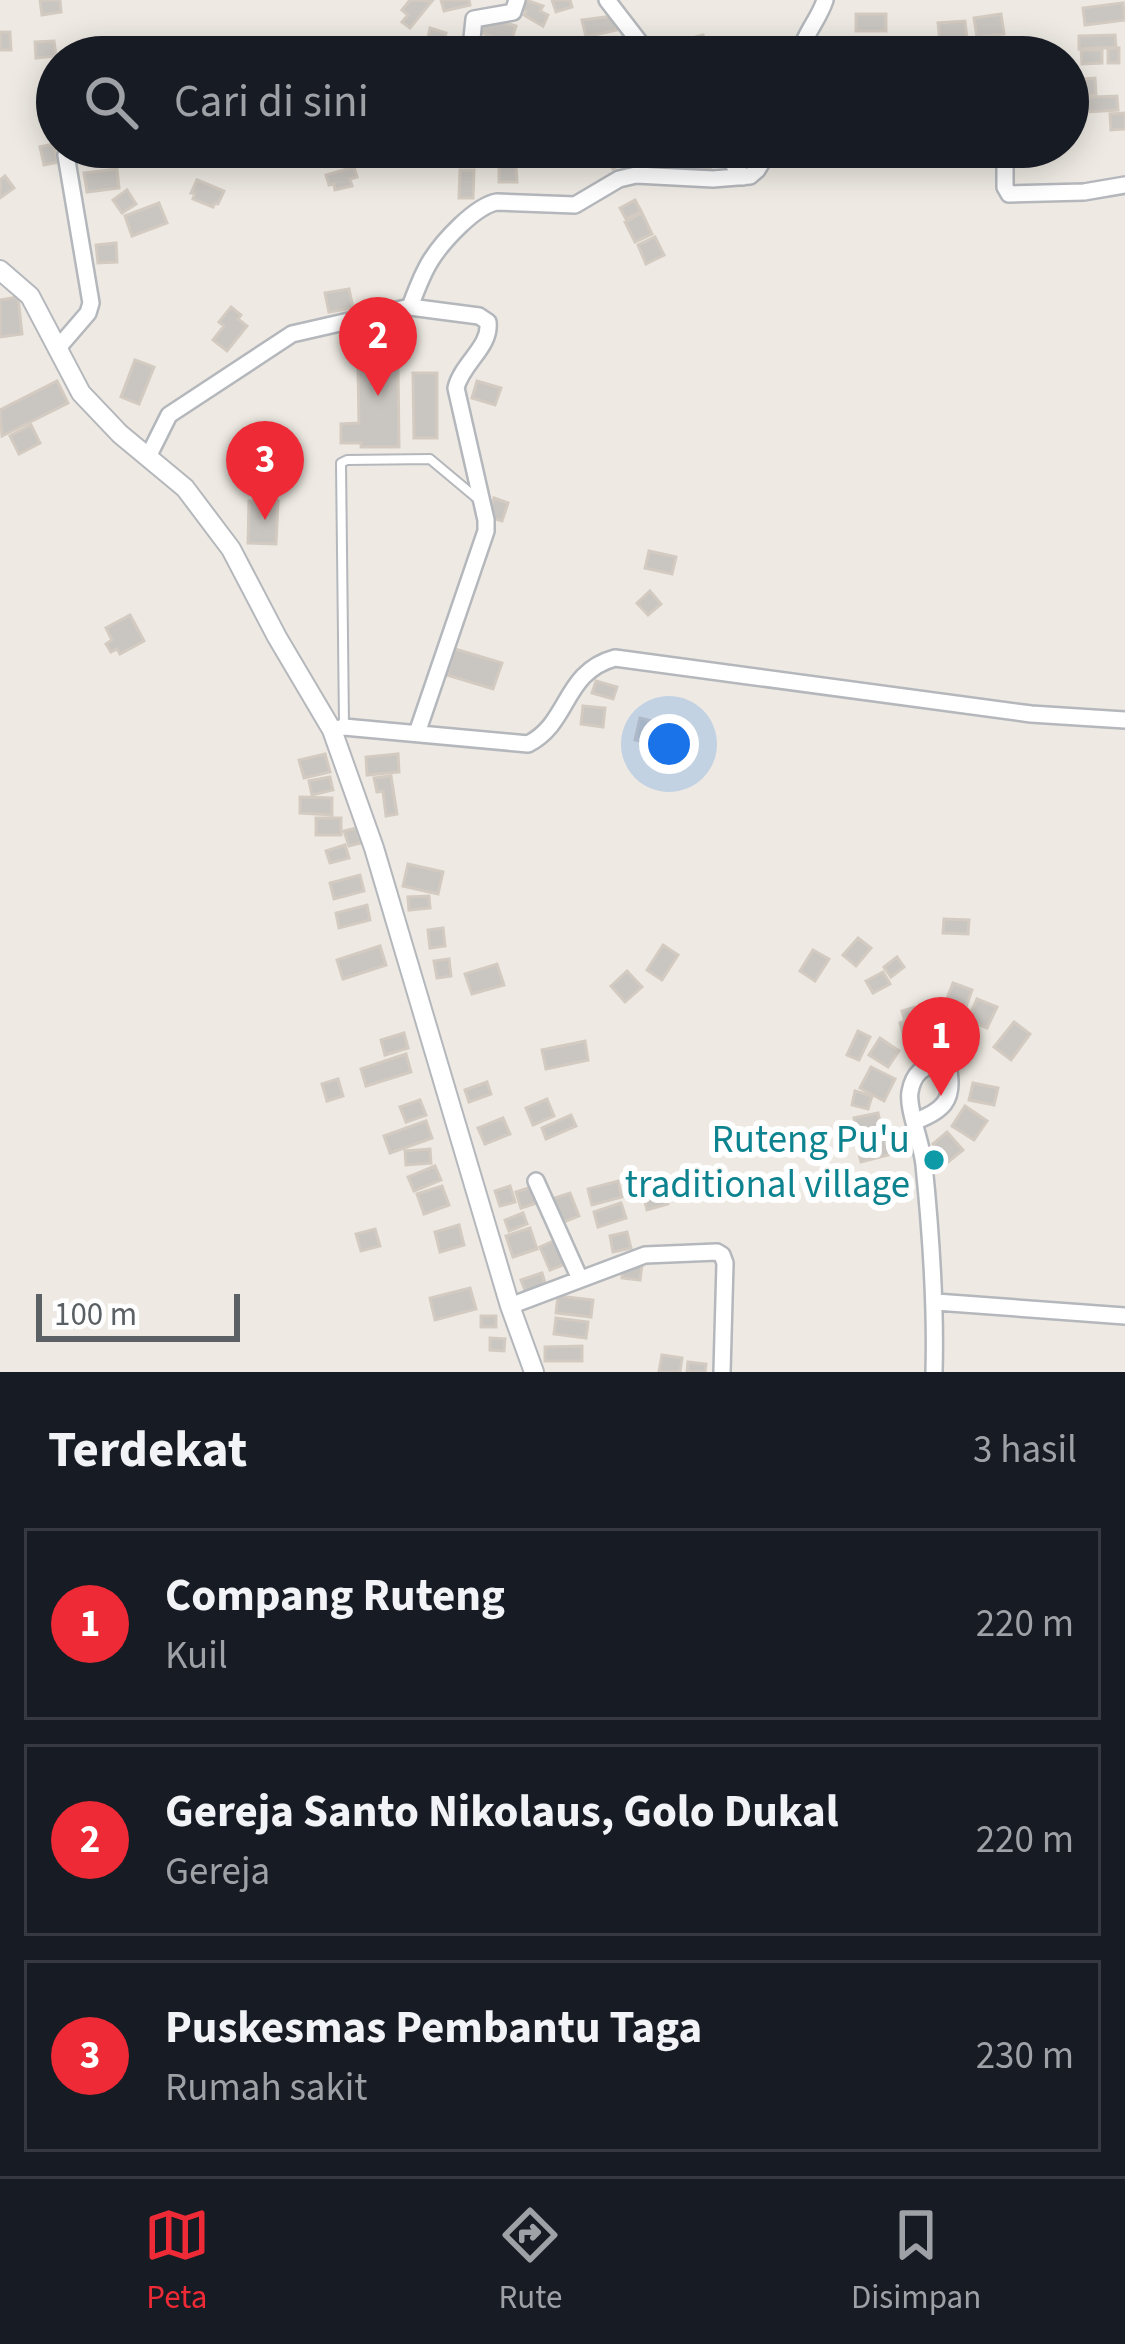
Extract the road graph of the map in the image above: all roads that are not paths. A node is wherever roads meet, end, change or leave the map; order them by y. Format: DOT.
graph roads {
  1 [pos="517,0"];
  2 [pos="608,0"];
  3 [pos="825,0"];
  4 [pos="472,36"];
  5 [pos="635,36"];
  6 [pos="807,36"];
  7 [pos="68,168"];
  8 [pos="736,168"];
  9 [pos="757,168"];
  10 [pos="1005,168"];
  11 [pos="743,177"];
  12 [pos="1125,184"];
  13 [pos="0,270"];
  14 [pos="410,307"];
  15 [pos="57,350"];
  16 [pos="148,457"];
  17 [pos="482,503"];
  18 [pos="1125,721"];
  19 [pos="338,728"];
  20 [pos="417,733"];
  21 [pos="916,1121"];
  22 [pos="536,1181"];
  23 [pos="580,1279"];
  24 [pos="936,1302"];
  25 [pos="511,1306"];
  26 [pos="1125,1316"];
  27 [pos="535,1372"];
  28 [pos="722,1372"];
  29 [pos="934,1372"];
  1 -- 4 [label="street"];
  2 -- 5 [label="street"];
  3 -- 6 [label="street"];
  7 -- 15 [label="street"];
  8 -- 11 [label="street"];
  9 -- 11 [label="street"];
  10 -- 12 [label="street"];
  11 -- 14 [label="street"];
  13 -- 15 [label="street"];
  14 -- 16 [label="street"];
  14 -- 17 [label="street"];
  15 -- 16 [label="street"];
  16 -- 19 [label="street"];
  17 -- 19 [label="lane"];
  17 -- 20 [label="street"];
  18 -- 20 [label="street"];
  19 -- 20 [label="street"];
  19 -- 25 [label="street"];
  21 -- 24 [label="street"];
  22 -- 23 [label="street"];
  23 -- 25 [label="street"];
  23 -- 28 [label="street"];
  24 -- 26 [label="street"];
  24 -- 29 [label="street"];
  25 -- 27 [label="street"];
}
